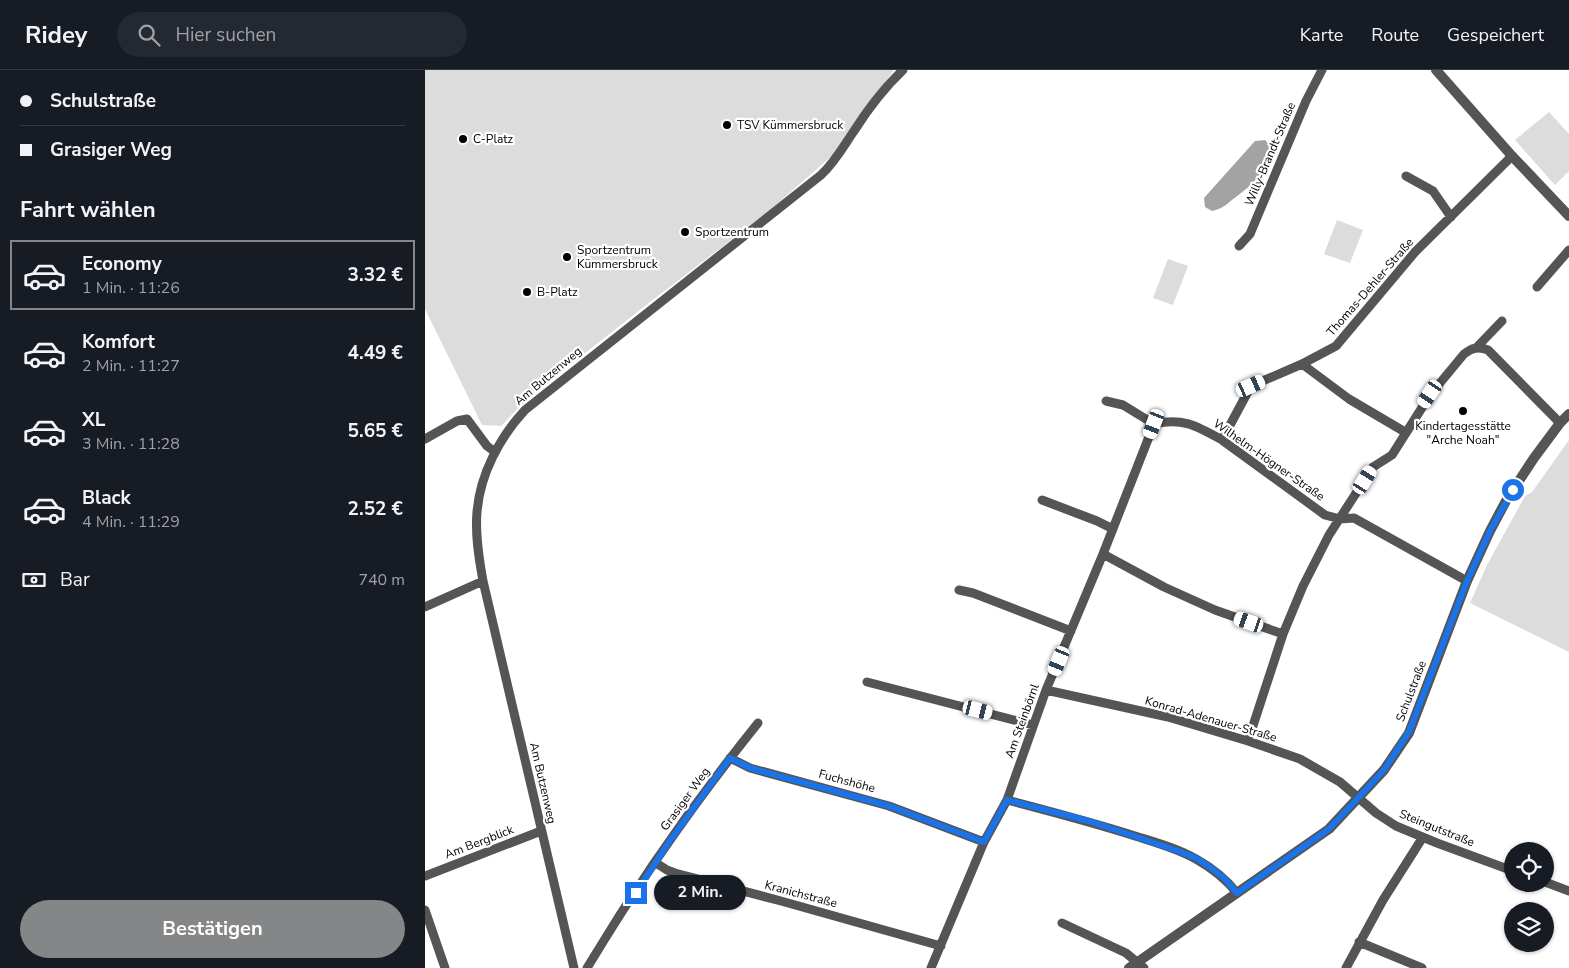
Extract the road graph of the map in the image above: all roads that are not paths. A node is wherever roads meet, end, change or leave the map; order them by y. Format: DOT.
graph roads {
  1 [pos="903,70"];
  2 [pos="1322,70"];
  3 [pos="1436,70"];
  4 [pos="1512,156"];
  5 [pos="1406,176"];
  6 [pos="1569,216"];
  7 [pos="1451,217"];
  8 [pos="1239,246"];
  9 [pos="1569,250"];
  10 [pos="1537,287"];
  11 [pos="1503,321"];
  12 [pos="1476,348"];
  13 [pos="1302,364"];
  14 [pos="1106,401"];
  15 [pos="1569,414"];
  16 [pos="1560,422"];
  17 [pos="1154,424"];
  18 [pos="1405,432"];
  19 [pos="426,436"];
  20 [pos="1221,440"];
  21 [pos="495,452"];
  22 [pos="1042,500"];
  23 [pos="1340,518"];
  24 [pos="1113,529"];
  25 [pos="1103,554"];
  26 [pos="483,581"];
  27 [pos="1467,581"];
  28 [pos="959,590"];
  29 [pos="425,607"];
  30 [pos="1071,631"];
  31 [pos="1283,634"];
  32 [pos="867,682"];
  33 [pos="1046,690"];
  34 [pos="759,723"];
  35 [pos="1033,725"];
  36 [pos="1248,741"];
  37 [pos="730,758"];
  38 [pos="1358,798"];
  39 [pos="1007,800"];
  40 [pos="541,831"];
  41 [pos="1423,837"];
  42 [pos="984,842"];
  43 [pos="655,863"];
  44 [pos="1504,868"];
  45 [pos="425,876"];
  46 [pos="1554,885"];
  47 [pos="1569,891"];
  48 [pos="1237,893"];
  49 [pos="425,910"];
  50 [pos="1063,923"];
  51 [pos="1359,942"];
  52 [pos="941,946"];
  53 [pos="1137,966"];
  54 [pos="445,968"];
  55 [pos="574,968"];
  56 [pos="587,968"];
  57 [pos="931,968"];
  58 [pos="1346,968"];
  59 [pos="1422,968"];
  1 -- 21 [label="street, Am Butzenweg"];
  2 -- 8 [label="street, Willy-Brandt-Straße"];
  3 -- 4 [label="street"];
  4 -- 6 [label="street"];
  4 -- 7 [label="street, Thomas-Dehler-Straße"];
  5 -- 7 [label="street"];
  7 -- 13 [label="street, Thomas-Dehler-Straße"];
  9 -- 10 [label="street"];
  11 -- 12 [label="street"];
  12 -- 16 [label="street"];
  12 -- 18 [label="street"];
  13 -- 18 [label="street"];
  13 -- 20 [label="street, Thomas-Dehler-Straße"];
  14 -- 17 [label="street"];
  15 -- 16 [label="street, Schulstraße"];
  16 -- 27 [label="street, Schulstraße"];
  17 -- 20 [label="street, Wilhelm-Högner-Straße"];
  17 -- 24 [label="street, Am Steinbörnl"];
  18 -- 23 [label="street"];
  19 -- 21 [label="street"];
  20 -- 23 [label="street, Wilhelm-Högner-Straße"];
  21 -- 26 [label="street, Am Butzenweg"];
  22 -- 24 [label="street"];
  23 -- 27 [label="street, Wilhelm-Högner-Straße"];
  23 -- 31 [label="street"];
  24 -- 25 [label="street, Am Steinbörnl"];
  25 -- 30 [label="street, Am Steinbörnl"];
  25 -- 31 [label="street"];
  26 -- 29 [label="street"];
  26 -- 40 [label="street, Am Butzenweg"];
  27 -- 38 [label="street, Schulstraße"];
  28 -- 30 [label="street"];
  30 -- 33 [label="street, Am Steinbörnl"];
  31 -- 36 [label="street"];
  32 -- 35 [label="street"];
  33 -- 35 [label="street, Am Steinbörnl"];
  33 -- 36 [label="street, Konrad-Adenauer-Straße"];
  34 -- 37 [label="street, Grasiger Weg"];
  35 -- 39 [label="street, Am Steinbörnl"];
  36 -- 38 [label="street, Konrad-Adenauer-Straße"];
  37 -- 42 [label="street, Fuchshöhe"];
  37 -- 43 [label="street, Grasiger Weg"];
  38 -- 41 [label="street, Steingutstraße"];
  38 -- 48 [label="street, Schulstraße"];
  39 -- 42 [label="street, Am Steinbörnl"];
  39 -- 48 [label="street"];
  40 -- 45 [label="street, Am Bergblick"];
  40 -- 55 [label="street, Am Butzenweg"];
  41 -- 44 [label="street, Steingutstraße"];
  41 -- 51 [label="street"];
  42 -- 52 [label="street, Am Steinbörnl"];
  43 -- 52 [label="street, Kranichstraße"];
  43 -- 56 [label="street, Grasiger Weg"];
  46 -- 47 [label="street"];
  48 -- 53 [label="street, Schulstraße"];
  49 -- 54 [label="street"];
  50 -- 53 [label="street"];
  51 -- 58 [label="street"];
  51 -- 59 [label="street"];
  52 -- 57 [label="street, Am Steinbörnl"];
}
